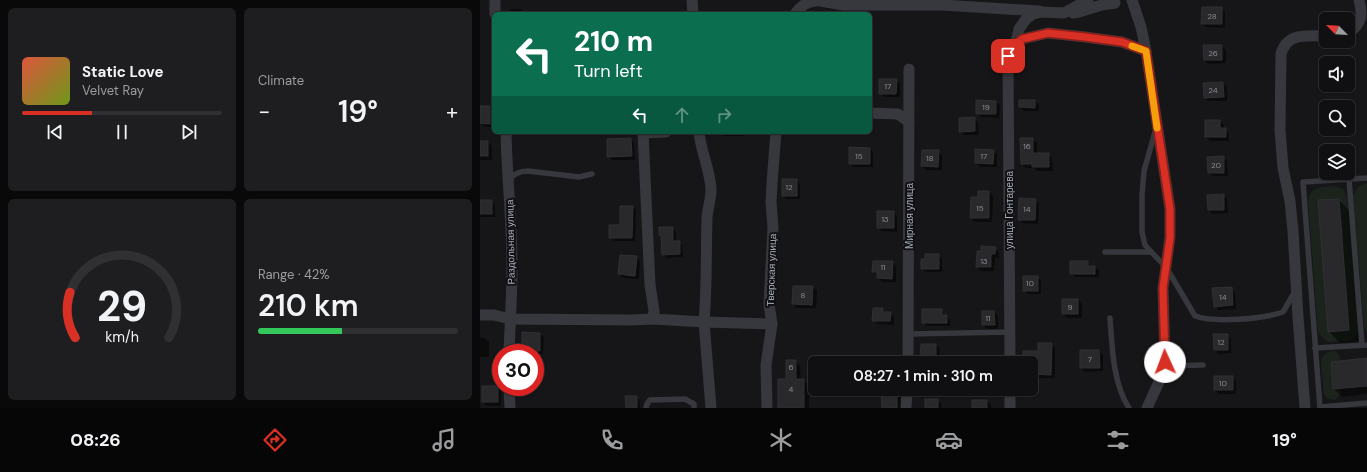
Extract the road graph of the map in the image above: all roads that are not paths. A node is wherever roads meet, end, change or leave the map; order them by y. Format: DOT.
graph roads {
  1 [pos="495,0"];
  2 [pos="692,0"];
  3 [pos="792,0"];
  4 [pos="815,0"];
  5 [pos="1088,0"];
  6 [pos="1359,0"];
  7 [pos="1112,2"];
  8 [pos="1134,5"];
  9 [pos="1001,8"];
  10 [pos="495,12"];
  11 [pos="693,12"];
  12 [pos="795,12"];
  13 [pos="797,12"];
  14 [pos="1042,12"];
  15 [pos="1064,13"];
  16 [pos="1367,27"];
  17 [pos="1019,28"];
  18 [pos="1355,29"];
  19 [pos="1355,31"];
  20 [pos="1319,36"];
  21 [pos="1014,45"];
  22 [pos="1146,51"];
  23 [pos="909,70"];
  24 [pos="872,113"];
  25 [pos="909,122"];
  26 [pos="1157,126"];
  27 [pos="506,134"];
  28 [pos="643,134"];
  29 [pos="699,134"];
  30 [pos="776,134"];
  31 [pos="592,174"];
  32 [pos="1367,178"];
  33 [pos="1355,179"];
  34 [pos="508,180"];
  35 [pos="1334,180"];
  36 [pos="1349,180"];
  37 [pos="1106,252"];
  38 [pos="1152,252"];
  39 [pos="1166,267"];
  40 [pos="1296,287"];
  41 [pos="480,315"];
  42 [pos="510,318"];
  43 [pos="1110,318"];
  44 [pos="653,319"];
  45 [pos="704,322"];
  46 [pos="772,324"];
  47 [pos="1010,332"];
  48 [pos="909,334"];
  49 [pos="509,344"];
  50 [pos="1364,345"];
  51 [pos="1316,348"];
  52 [pos="908,356"];
  53 [pos="1010,356"];
  54 [pos="1203,365"];
  55 [pos="1164,366"];
  56 [pos="509,396"];
  57 [pos="907,396"];
  58 [pos="1010,396"];
  59 [pos="1367,403"];
  60 [pos="510,408"];
  61 [pos="646,408"];
  62 [pos="694,408"];
  63 [pos="711,408"];
  64 [pos="767,408"];
  65 [pos="906,408"];
  66 [pos="1010,408"];
  67 [pos="1129,408"];
  68 [pos="1147,408"];
  69 [pos="1305,408"];
  70 [pos="1320,408"];
  1 -- 10 [label="street"];
  2 -- 11 [label="street"];
  3 -- 12 [label="street"];
  4 -- 9 [label="street"];
  4 -- 13 [label="street"];
  5 -- 15 [label="street"];
  6 -- 18 [label="street"];
  7 -- 8 [label="street"];
  7 -- 15 [label="street"];
  8 -- 22 [label="street"];
  9 -- 14 [label="street"];
  9 -- 17 [label="street"];
  14 -- 15 [label="street"];
  14 -- 17 [label="street"];
  16 -- 19 [label="street"];
  17 -- 21 [label="street"];
  20 -- 40 [label="street"];
  21 -- 22 [label="street"];
  21 -- 47 [label="street, улица Гонтарева"];
  22 -- 26 [label="street"];
  23 -- 25 [label="street, Мирная улица"];
  24 -- 25 [label="street"];
  25 -- 48 [label="street, Мирная улица"];
  26 -- 38 [label="lane"];
  26 -- 39 [label="street"];
  27 -- 34 [label="street, Раздольная улица"];
  28 -- 44 [label="street"];
  29 -- 45 [label="street"];
  30 -- 46 [label="street, Тверская улица"];
  31 -- 34 [label="lane"];
  32 -- 33 [label="lane"];
  34 -- 42 [label="street, Раздольная улица"];
  35 -- 51 [label="lane"];
  36 -- 50 [label="lane"];
  37 -- 38 [label="lane"];
  38 -- 39 [label="lane"];
  39 -- 40 [label="lane"];
  39 -- 55 [label="street"];
  40 -- 69 [label="street"];
  41 -- 42 [label="street"];
  42 -- 44 [label="street"];
  42 -- 49 [label="street, Раздольная улица"];
  43 -- 67 [label="lane"];
  44 -- 45 [label="street"];
  45 -- 46 [label="street"];
  45 -- 63 [label="street"];
  46 -- 64 [label="street, Тверская улица"];
  47 -- 48 [label="lane"];
  47 -- 53 [label="street, улица Гонтарева"];
  48 -- 52 [label="street, Мирная улица"];
  50 -- 51 [label="lane"];
  51 -- 70 [label="lane"];
  54 -- 55 [label="lane"];
  55 -- 68 [label="street"];
  56 -- 60 [label="street"];
  57 -- 65 [label="street"];
  58 -- 66 [label="street"];
  59 -- 70 [label="lane"];
  61 -- 62 [label="lane"];
}
